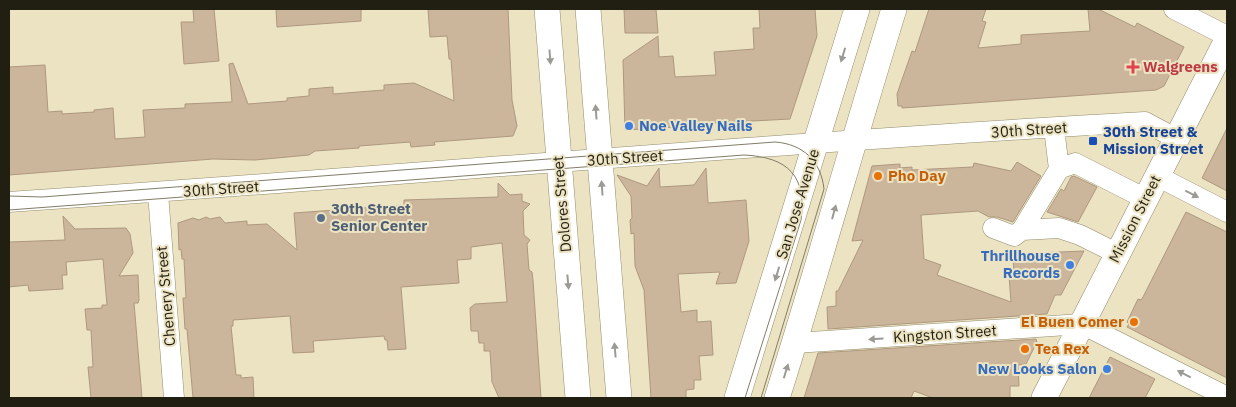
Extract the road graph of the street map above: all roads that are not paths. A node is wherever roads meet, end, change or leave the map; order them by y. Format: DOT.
graph roads {
  1 [pos="547,9"];
  2 [pos="588,9"];
  3 [pos="857,9"];
  4 [pos="894,9"];
  5 [pos="1174,9"];
  6 [pos="1227,36"];
  7 [pos="1227,40"];
  8 [pos="1054,128"];
  9 [pos="1177,139"];
  10 [pos="853,142"];
  11 [pos="817,144"];
  12 [pos="600,160"];
  13 [pos="558,163"];
  14 [pos="1059,169"];
  15 [pos="1158,176"];
  16 [pos="158,193"];
  17 [pos="1146,199"];
  18 [pos="9,202"];
  19 [pos="1227,212"];
  20 [pos="993,228"];
  21 [pos="1022,230"];
  22 [pos="1118,254"];
  23 [pos="1082,324"];
  24 [pos="795,343"];
  25 [pos="1227,397"];
  26 [pos="174,398"];
  27 [pos="578,398"];
  28 [pos="619,398"];
  29 [pos="737,398"];
  30 [pos="777,398"];
  31 [pos="1044,398"];
  1 -- 13 [label="main road, Dolores Street, one-way"];
  12 -- 2 [label="main road, one-way"];
  3 -- 11 [label="main road, San Jose Avenue, one-way"];
  4 -- 10 [label="main road"];
  5 -- 6 [label="street"];
  7 -- 9 [label="main road, Mission Street"];
  8 -- 9 [label="street, 30th Street"];
  8 -- 10 [label="street, 30th Street"];
  8 -- 14 [label="street"];
  9 -- 15 [label="main road, Mission Street"];
  10 -- 11 [label="street, 30th Street"];
  24 -- 10 [label="main road, one-way"];
  11 -- 12 [label="street, 30th Street"];
  11 -- 29 [label="main road, San Jose Avenue, one-way"];
  12 -- 13 [label="street, 30th Street"];
  28 -- 12 [label="main road, one-way"];
  13 -- 16 [label="street, 30th Street"];
  13 -- 27 [label="main road, Dolores Street, one-way"];
  14 -- 17 [label="street"];
  14 -- 21 [label="street"];
  15 -- 17 [label="main road, Mission Street"];
  15 -- 19 [label="street, one-way"];
  16 -- 18 [label="street, 30th Street"];
  16 -- 26 [label="street, Chenery Street"];
  17 -- 22 [label="main road, Mission Street"];
  20 -- 21 [label="street"];
  21 -- 22 [label="street"];
  22 -- 23 [label="main road, Mission Street"];
  23 -- 24 [label="street, Kingston Street, one-way"];
  25 -- 23 [label="street, one-way"];
  23 -- 31 [label="main road, Mission Street"];
  30 -- 24 [label="main road, one-way"];
}
